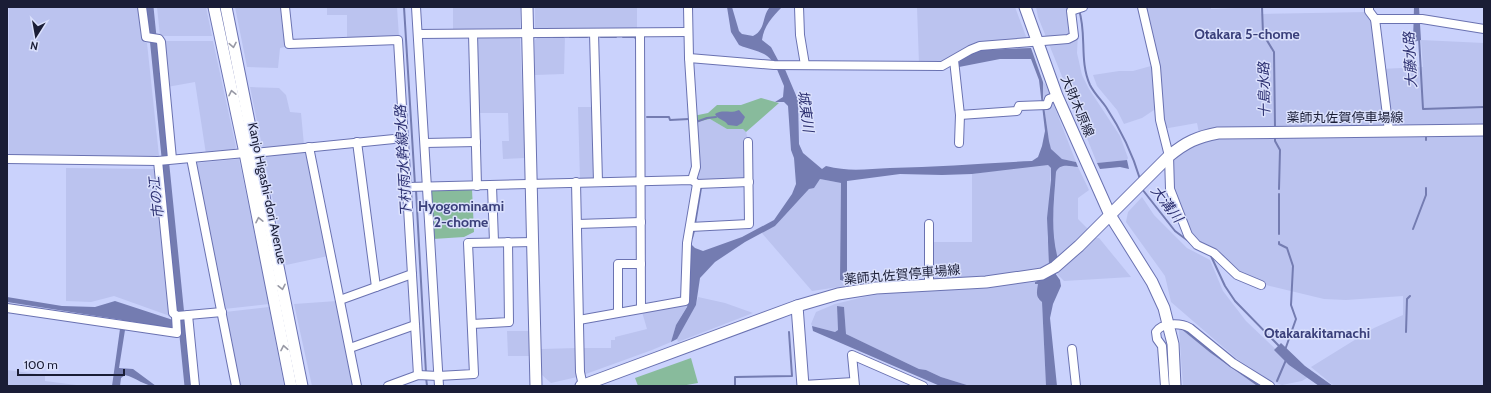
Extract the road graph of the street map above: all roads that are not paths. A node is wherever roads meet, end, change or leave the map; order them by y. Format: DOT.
graph roads {
  1 [pos="142,7"];
  2 [pos="214,7"];
  3 [pos="226,7"];
  4 [pos="285,7"];
  5 [pos="416,7"];
  6 [pos="527,7"];
  7 [pos="688,7"];
  8 [pos="799,7"];
  9 [pos="1025,7"];
  10 [pos="1083,7"];
  11 [pos="1142,7"];
  12 [pos="1369,7"];
  13 [pos="1375,19"];
  14 [pos="1484,29"];
  15 [pos="688,32"];
  16 [pos="594,33"];
  17 [pos="640,33"];
  18 [pos="418,34"];
  19 [pos="473,34"];
  20 [pos="528,34"];
  21 [pos="1038,42"];
  22 [pos="689,58"];
  23 [pos="954,60"];
  24 [pos="805,65"];
  25 [pos="1057,96"];
  26 [pos="960,115"];
  27 [pos="1484,130"];
  28 [pos="1389,131"];
  29 [pos="404,138"];
  30 [pos="357,142"];
  31 [pos="476,142"];
  32 [pos="748,142"];
  33 [pos="425,143"];
  34 [pos="959,143"];
  35 [pos="309,147"];
  36 [pos="250,153"];
  37 [pos="1169,156"];
  38 [pos="191,158"];
  39 [pos="7,159"];
  40 [pos="171,159"];
  41 [pos="159,161"];
  42 [pos="640,181"];
  43 [pos="576,182"];
  44 [pos="598,182"];
  45 [pos="695,182"];
  46 [pos="749,182"];
  47 [pos="532,184"];
  48 [pos="478,186"];
  49 [pos="492,186"];
  50 [pos="408,187"];
  51 [pos="424,187"];
  52 [pos="1110,215"];
  53 [pos="641,222"];
  54 [pos="577,224"];
  55 [pos="929,224"];
  56 [pos="690,227"];
  57 [pos="494,242"];
  58 [pos="508,242"];
  59 [pos="533,242"];
  60 [pos="641,264"];
  61 [pos="412,274"];
  62 [pos="1261,285"];
  63 [pos="929,286"];
  64 [pos="376,287"];
  65 [pos="340,300"];
  66 [pos="797,306"];
  67 [pos="7,308"];
  68 [pos="641,308"];
  69 [pos="222,312"];
  70 [pos="618,312"];
  71 [pos="187,315"];
  72 [pos="177,316"];
  73 [pos="579,320"];
  74 [pos="472,324"];
  75 [pos="415,325"];
  76 [pos="1169,325"];
  77 [pos="350,348"];
  78 [pos="1072,349"];
  79 [pos="418,375"];
  80 [pos="436,376"];
  81 [pos="854,384"];
  82 [pos="803,385"];
  83 [pos="195,386"];
  84 [pos="236,386"];
  85 [pos="291,386"];
  86 [pos="302,386"];
  87 [pos="357,386"];
  88 [pos="388,386"];
  89 [pos="439,386"];
  90 [pos="536,386"];
  91 [pos="583,386"];
  92 [pos="923,386"];
  93 [pos="1076,386"];
  94 [pos="1165,386"];
  95 [pos="1175,386"];
  96 [pos="1270,386"];
  1 -- 40 [label="street"];
  36 -- 2 [label="main road, Kanjo Higashi-dori Avenue, one-way"];
  3 -- 36 [label="main road, Kanjo Higashi-dori Avenue, one-way"];
  4 -- 29 [label="street"];
  5 -- 18 [label="street"];
  6 -- 20 [label="main road"];
  7 -- 15 [label="street"];
  8 -- 24 [label="street"];
  9 -- 21 [label="main road, 大財木原線"];
  10 -- 21 [label="street"];
  11 -- 37 [label="street"];
  12 -- 13 [label="street"];
  13 -- 14 [label="street"];
  13 -- 28 [label="street"];
  15 -- 17 [label="street"];
  15 -- 22 [label="street"];
  16 -- 17 [label="street"];
  16 -- 20 [label="street"];
  16 -- 44 [label="street"];
  17 -- 42 [label="street"];
  18 -- 19 [label="street"];
  18 -- 33 [label="street"];
  19 -- 20 [label="street"];
  19 -- 31 [label="street"];
  20 -- 47 [label="main road"];
  21 -- 23 [label="street"];
  21 -- 25 [label="main road, 大財木原線"];
  22 -- 24 [label="street"];
  22 -- 45 [label="street"];
  23 -- 24 [label="street"];
  23 -- 26 [label="street"];
  25 -- 26 [label="street"];
  25 -- 52 [label="main road, 大財木原線"];
  26 -- 34 [label="street"];
  27 -- 28 [label="main road, 薬師丸佐賀停車場線"];
  28 -- 37 [label="main road, 薬師丸佐賀停車場線"];
  29 -- 30 [label="street"];
  29 -- 50 [label="street"];
  30 -- 35 [label="street"];
  30 -- 64 [label="street"];
  31 -- 33 [label="street"];
  31 -- 48 [label="street"];
  32 -- 46 [label="street"];
  33 -- 51 [label="street"];
  35 -- 36 [label="street"];
  35 -- 65 [label="street"];
  36 -- 38 [label="street"];
  85 -- 36 [label="main road, Kanjo Higashi-dori Avenue, one-way"];
  36 -- 86 [label="main road, Kanjo Higashi-dori Avenue, one-way"];
  37 -- 52 [label="main road, 薬師丸佐賀停車場線"];
  37 -- 62 [label="street"];
  38 -- 40 [label="street"];
  38 -- 69 [label="street"];
  39 -- 41 [label="street"];
  40 -- 41 [label="street"];
  41 -- 72 [label="street"];
  42 -- 44 [label="street"];
  42 -- 45 [label="street"];
  42 -- 53 [label="street"];
  43 -- 44 [label="street"];
  43 -- 47 [label="street"];
  43 -- 54 [label="street"];
  45 -- 46 [label="street"];
  45 -- 56 [label="street"];
  46 -- 56 [label="street"];
  47 -- 49 [label="street"];
  47 -- 59 [label="main road"];
  48 -- 49 [label="street"];
  48 -- 51 [label="street"];
  49 -- 57 [label="street"];
  50 -- 51 [label="street"];
  50 -- 61 [label="street"];
  51 -- 80 [label="street"];
  52 -- 63 [label="main road, 薬師丸佐賀停車場線"];
  52 -- 76 [label="main road, 大財木原線"];
  53 -- 54 [label="street"];
  53 -- 60 [label="street"];
  54 -- 73 [label="street"];
  55 -- 63 [label="street"];
  56 -- 68 [label="street"];
  57 -- 58 [label="street"];
  57 -- 74 [label="street"];
  58 -- 59 [label="street"];
  58 -- 74 [label="street"];
  59 -- 90 [label="main road"];
  60 -- 68 [label="street"];
  60 -- 70 [label="street"];
  61 -- 64 [label="street"];
  61 -- 75 [label="street"];
  63 -- 66 [label="main road, 薬師丸佐賀停車場線"];
  64 -- 65 [label="street"];
  65 -- 77 [label="street"];
  66 -- 82 [label="main road"];
  66 -- 91 [label="main road, 薬師丸佐賀停車場線"];
  67 -- 72 [label="street"];
  68 -- 70 [label="street"];
  69 -- 71 [label="street"];
  69 -- 84 [label="street"];
  70 -- 73 [label="street"];
  71 -- 72 [label="street"];
  71 -- 83 [label="street"];
  73 -- 91 [label="street"];
  74 -- 80 [label="street"];
  75 -- 77 [label="street"];
  75 -- 79 [label="street"];
  76 -- 94 [label="street"];
  76 -- 95 [label="main road, 大財木原線"];
  76 -- 96 [label="street"];
  77 -- 87 [label="street"];
  78 -- 93 [label="street"];
  79 -- 80 [label="street"];
  79 -- 88 [label="street"];
  80 -- 89 [label="street"];
  81 -- 82 [label="street"];
  81 -- 92 [label="street"];
}
